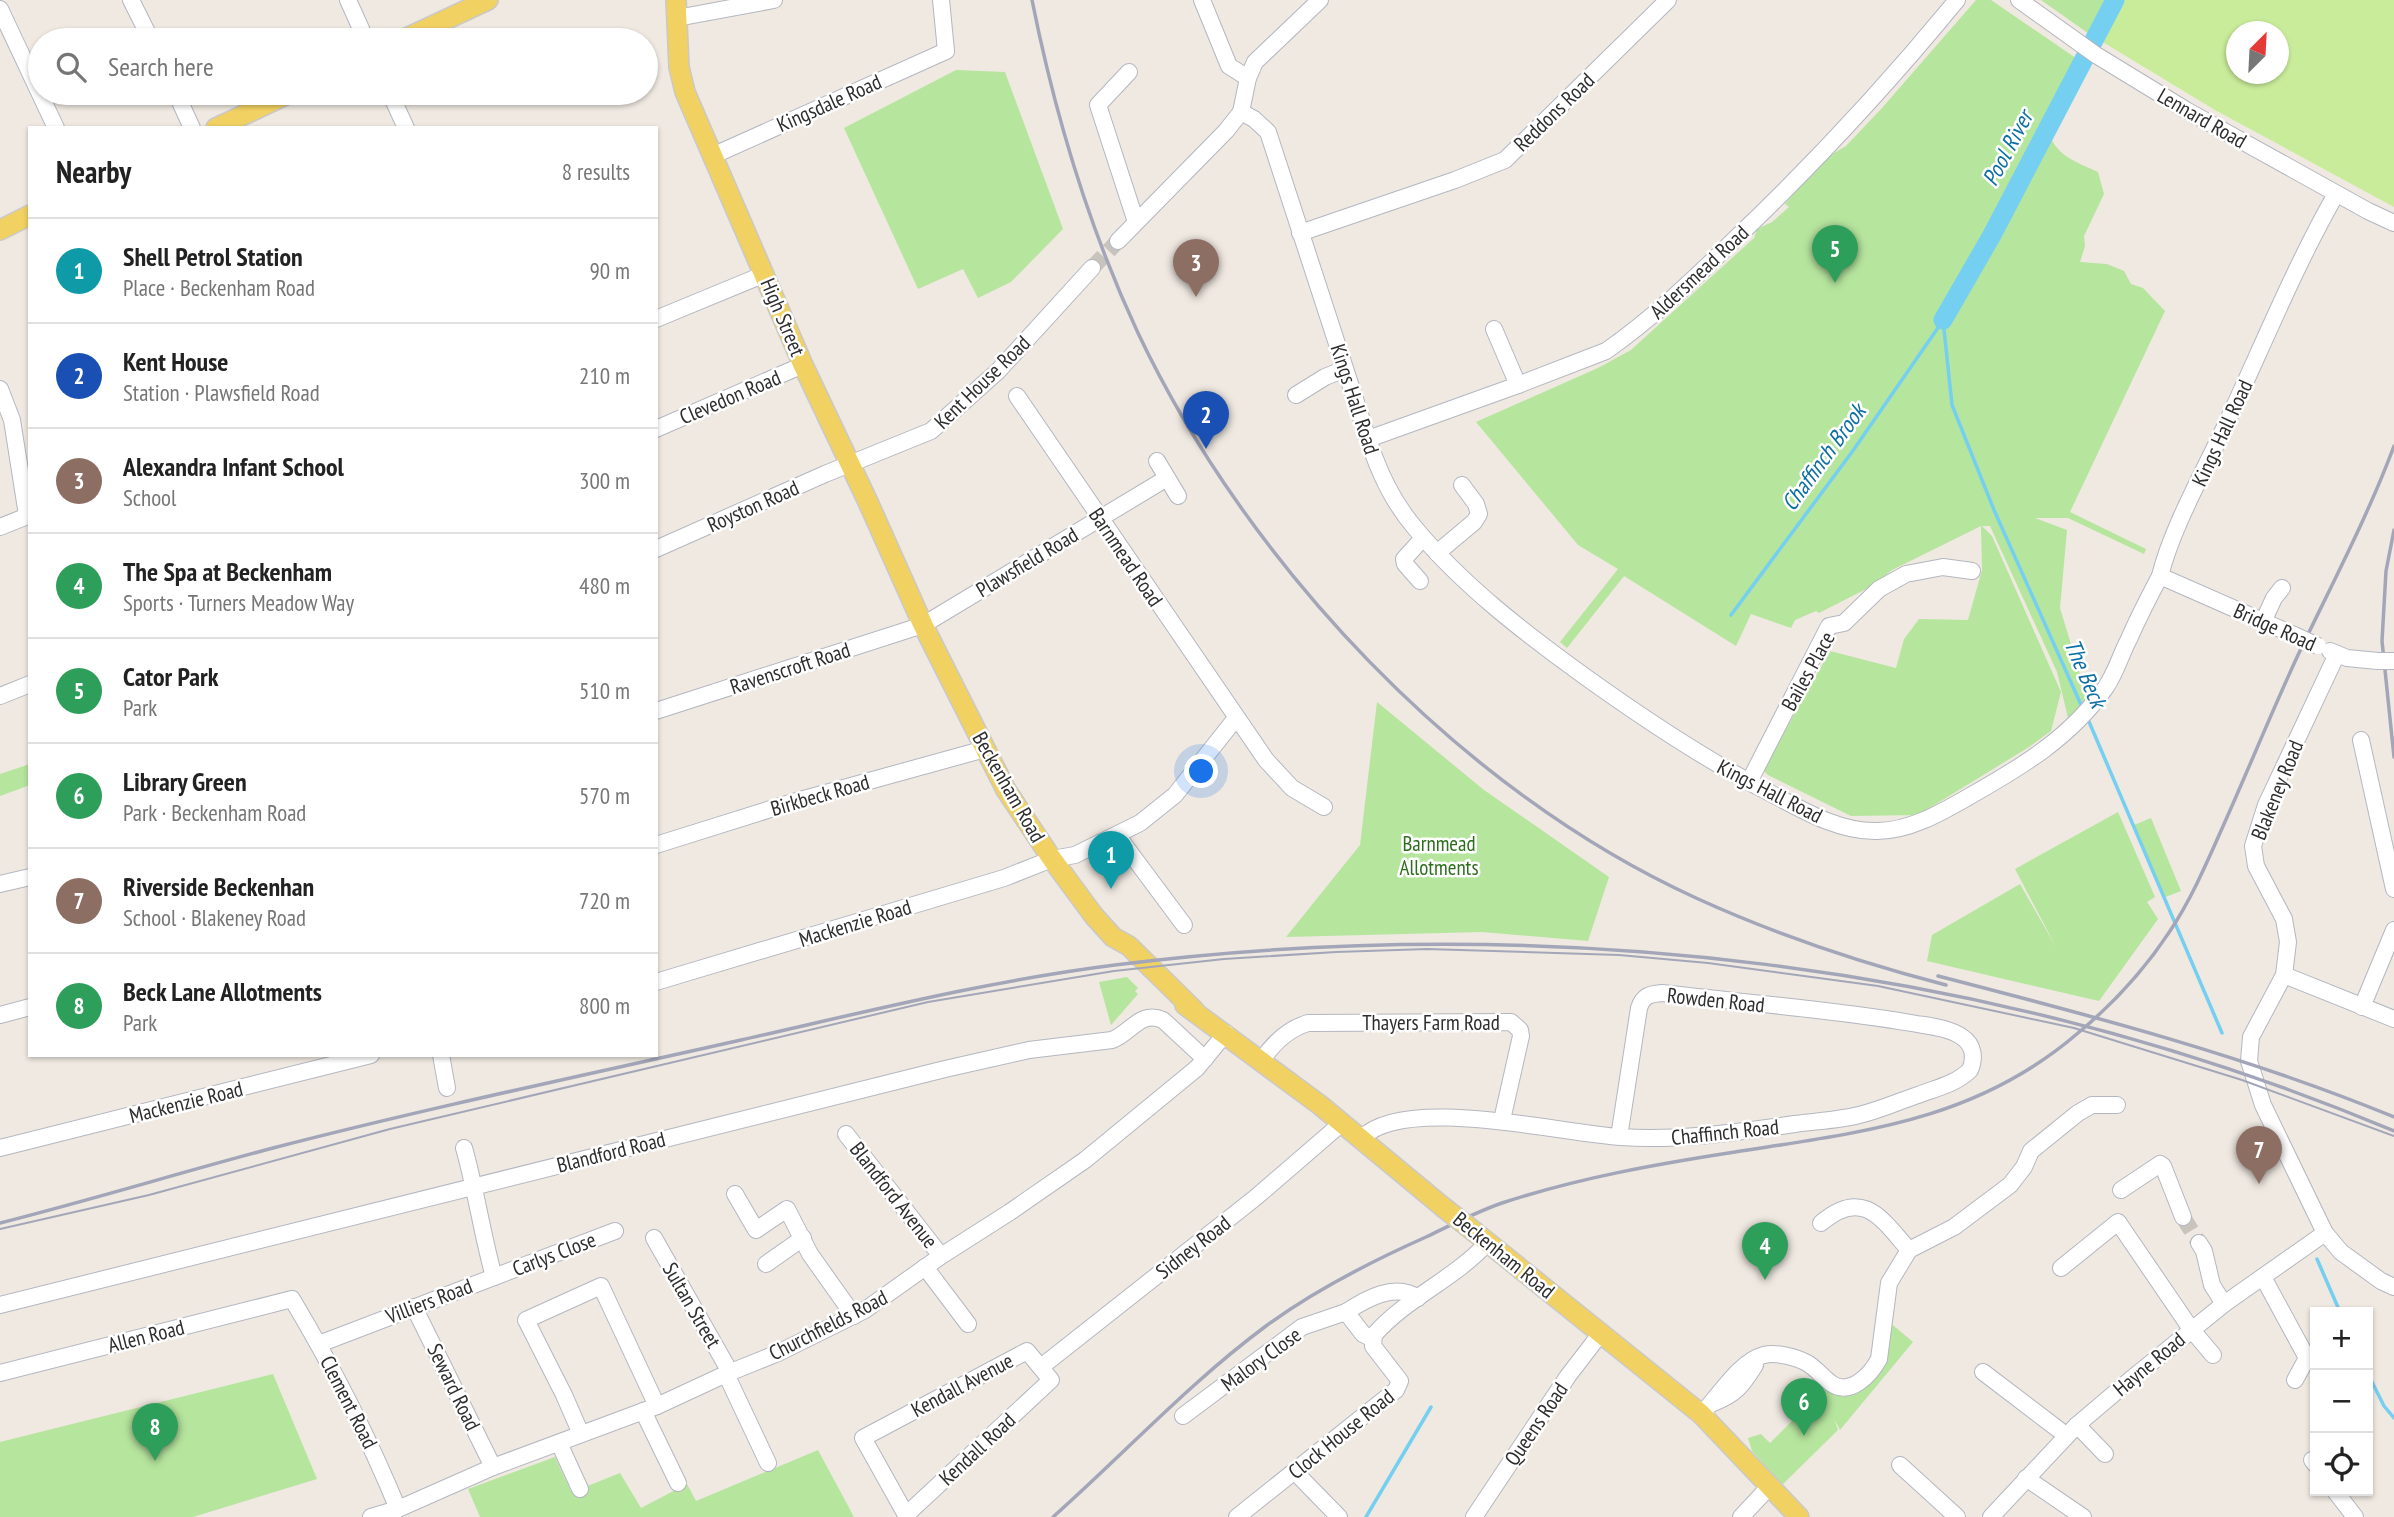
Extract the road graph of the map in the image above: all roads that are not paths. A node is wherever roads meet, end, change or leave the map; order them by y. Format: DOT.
graph roads {
  1 [pos="131,0"];
  2 [pos="348,0"];
  3 [pos="488,0"];
  4 [pos="774,0"];
  5 [pos="941,0"];
  6 [pos="1202,0"];
  7 [pos="1320,0"];
  8 [pos="1668,0"];
  9 [pos="1957,0"];
  10 [pos="2019,0"];
  11 [pos="0,9"];
  12 [pos="676,9"];
  13 [pos="145,28"];
  14 [pos="361,28"];
  15 [pos="428,28"];
  16 [pos="28,67"];
  17 [pos="1129,72"];
  18 [pos="1248,78"];
  19 [pos="46,105"];
  20 [pos="181,105"];
  21 [pos="265,105"];
  22 [pos="395,105"];
  23 [pos="1241,112"];
  24 [pos="56,126"];
  25 [pos="191,126"];
  26 [pos="220,126"];
  27 [pos="405,126"];
  28 [pos="712,156"];
  29 [pos="2336,194"];
  30 [pos="28,216"];
  31 [pos="1136,222"];
  32 [pos="2394,223"];
  33 [pos="0,230"];
  34 [pos="1300,233"];
  35 [pos="1118,241"];
  36 [pos="1092,268"];
  37 [pos="765,274"];
  38 [pos="658,318"];
  39 [pos="1494,330"];
  40 [pos="803,365"];
  41 [pos="1345,369"];
  42 [pos="1518,385"];
  43 [pos="0,388"];
  44 [pos="1296,395"];
  45 [pos="1017,396"];
  46 [pos="658,428"];
  47 [pos="1367,439"];
  48 [pos="1157,461"];
  49 [pos="850,465"];
  50 [pos="1167,478"];
  51 [pos="1462,485"];
  52 [pos="1178,496"];
  53 [pos="28,515"];
  54 [pos="1100,518"];
  55 [pos="0,527"];
  56 [pos="1423,538"];
  57 [pos="658,548"];
  58 [pos="1437,553"];
  59 [pos="1972,571"];
  60 [pos="2160,576"];
  61 [pos="1420,581"];
  62 [pos="2282,588"];
  63 [pos="2263,622"];
  64 [pos="923,625"];
  65 [pos="2337,654"];
  66 [pos="2386,661"];
  67 [pos="28,685"];
  68 [pos="0,696"];
  69 [pos="658,710"];
  70 [pos="1236,718"];
  71 [pos="2361,740"];
  72 [pos="985,749"];
  73 [pos="1749,782"];
  74 [pos="1324,807"];
  75 [pos="1117,835"];
  76 [pos="658,844"];
  77 [pos="1052,859"];
  78 [pos="28,877"];
  79 [pos="0,884"];
  80 [pos="2394,889"];
  81 [pos="1184,925"];
  82 [pos="2394,930"];
  83 [pos="2284,975"];
  84 [pos="658,981"];
  85 [pos="28,1007"];
  86 [pos="2362,1007"];
  87 [pos="0,1014"];
  88 [pos="1889,1019"];
  89 [pos="2394,1019"];
  90 [pos="1226,1033"];
  91 [pos="363,1057"];
  92 [pos="441,1057"];
  93 [pos="1205,1059"];
  94 [pos="1262,1060"];
  95 [pos="447,1087"];
  96 [pos="2110,1110"];
  97 [pos="1502,1120"];
  98 [pos="1342,1123"];
  99 [pos="846,1134"];
  100 [pos="1619,1137"];
  101 [pos="1362,1138"];
  102 [pos="464,1147"];
  103 [pos="0,1148"];
  104 [pos="475,1187"];
  105 [pos="2121,1190"];
  106 [pos="735,1194"];
  107 [pos="802,1199"];
  108 [pos="788,1209"];
  109 [pos="2183,1217"];
  110 [pos="1821,1223"];
  111 [pos="614,1231"];
  112 [pos="2325,1233"];
  113 [pos="654,1238"];
  114 [pos="803,1238"];
  115 [pos="2199,1243"];
  116 [pos="1479,1244"];
  117 [pos="1909,1250"];
  118 [pos="941,1256"];
  119 [pos="766,1264"];
  120 [pos="925,1267"];
  121 [pos="2060,1268"];
  122 [pos="494,1277"];
  123 [pos="2263,1277"];
  124 [pos="2394,1287"];
  125 [pos="1418,1298"];
  126 [pos="292,1299"];
  127 [pos="2224,1304"];
  128 [pos="0,1305"];
  129 [pos="414,1307"];
  130 [pos="1346,1312"];
  131 [pos="854,1316"];
  132 [pos="968,1324"];
  133 [pos="2191,1329"];
  134 [pos="1601,1333"];
  135 [pos="1373,1339"];
  136 [pos="319,1344"];
  137 [pos="2213,1355"];
  138 [pos="1983,1371"];
  139 [pos="0,1373"];
  140 [pos="728,1373"];
  141 [pos="1046,1374"];
  142 [pos="2295,1380"];
  143 [pos="650,1408"];
  144 [pos="1706,1409"];
  145 [pos="1183,1416"];
  146 [pos="2072,1430"];
  147 [pos="581,1434"];
  148 [pos="863,1438"];
  149 [pos="559,1443"];
  150 [pos="2105,1454"];
  151 [pos="768,1464"];
  152 [pos="1900,1465"];
  153 [pos="493,1467"];
  154 [pos="1295,1472"];
  155 [pos="2026,1478"];
  156 [pos="678,1483"];
  157 [pos="1770,1486"];
  158 [pos="580,1489"];
  159 [pos="2339,1496"];
  160 [pos="398,1509"];
  161 [pos="905,1516"];
  162 [pos="371,1517"];
  163 [pos="1237,1517"];
  164 [pos="1339,1517"];
  165 [pos="1474,1517"];
  166 [pos="1741,1517"];
  167 [pos="1799,1517"];
  168 [pos="1957,1517"];
  169 [pos="1991,1517"];
  170 [pos="2083,1517"];
  171 [pos="2355,1517"];
  1 -- 13 [label="street"];
  2 -- 14 [label="street"];
  3 -- 15 [label="main road"];
  4 -- 12 [label="street"];
  5 -- 28 [label="street, Kingsdale Road"];
  6 -- 18 [label="street"];
  7 -- 18 [label="street"];
  8 -- 34 [label="street, Reddons Road"];
  9 -- 42 [label="street, Aldersmead Road"];
  10 -- 29 [label="street, Lennard Road"];
  11 -- 16 [label="street"];
  12 -- 28 [label="main road, High Street"];
  17 -- 31 [label="street"];
  18 -- 23 [label="street"];
  19 -- 24 [label="street"];
  20 -- 25 [label="street"];
  21 -- 26 [label="main road"];
  22 -- 27 [label="street"];
  23 -- 31 [label="street"];
  23 -- 34 [label="street, Kings Hall Road"];
  28 -- 37 [label="main road, High Street"];
  29 -- 32 [label="street, Lennard Road"];
  29 -- 60 [label="street, Kings Hall Road"];
  30 -- 33 [label="main road"];
  31 -- 35 [label="street"];
  34 -- 41 [label="street, Kings Hall Road"];
  36 -- 49 [label="street, Kent House Road"];
  37 -- 38 [label="street"];
  37 -- 40 [label="main road, High Street"];
  39 -- 42 [label="street"];
  40 -- 46 [label="street, Clevedon Road"];
  40 -- 49 [label="main road, High Street"];
  41 -- 44 [label="street"];
  41 -- 47 [label="street, Kings Hall Road"];
  42 -- 47 [label="street, Aldersmead Road"];
  43 -- 53 [label="street"];
  45 -- 54 [label="street, Barnmead Road"];
  47 -- 56 [label="street, Kings Hall Road"];
  48 -- 50 [label="street"];
  49 -- 57 [label="street, Royston Road"];
  49 -- 64 [label="main road, High Street"];
  50 -- 52 [label="street"];
  50 -- 54 [label="street, Plawsfield Road"];
  51 -- 58 [label="street"];
  53 -- 55 [label="street"];
  54 -- 64 [label="street, Plawsfield Road"];
  54 -- 70 [label="street, Barnmead Road"];
  56 -- 58 [label="street, Kings Hall Road"];
  56 -- 61 [label="street"];
  58 -- 73 [label="street, Kings Hall Road"];
  59 -- 73 [label="street, Bailes Place"];
  60 -- 63 [label="street, Bridge Road"];
  60 -- 73 [label="street, Kings Hall Road"];
  62 -- 63 [label="street"];
  63 -- 65 [label="street, Bridge Road, bridge"];
  64 -- 69 [label="street, Ravenscroft Road"];
  64 -- 72 [label="main road, Beckenham Road"];
  65 -- 66 [label="street, Bridge Road"];
  65 -- 83 [label="street, Blakeney Road"];
  67 -- 68 [label="street"];
  70 -- 74 [label="street, Barnmead Road"];
  70 -- 75 [label="street"];
  71 -- 80 [label="street"];
  72 -- 76 [label="street, Birkbeck Road"];
  72 -- 77 [label="main road, Beckenham Road"];
  75 -- 77 [label="street"];
  75 -- 81 [label="street"];
  77 -- 84 [label="street, Mackenzie Road"];
  77 -- 90 [label="main road, Beckenham Road"];
  78 -- 79 [label="street"];
  82 -- 86 [label="street"];
  83 -- 86 [label="street"];
  83 -- 112 [label="street, Blakeney Road"];
  85 -- 87 [label="street"];
  86 -- 89 [label="street"];
  88 -- 100 [label="street, Rowden Road"];
  88 -- 100 [label="street, Chaffinch Road"];
  90 -- 93 [label="street, Churchfields Road"];
  90 -- 94 [label="main road, Beckenham Road"];
  91 -- 103 [label="street, Mackenzie Road"];
  92 -- 95 [label="street"];
  93 -- 104 [label="street, Blandford Road"];
  93 -- 118 [label="street, Churchfields Road"];
  94 -- 97 [label="street, Thayers Farm Road"];
  94 -- 98 [label="main road, Beckenham Road"];
  96 -- 117 [label="street"];
  97 -- 100 [label="street, Chaffinch Road"];
  97 -- 101 [label="street, Chaffinch Road"];
  98 -- 101 [label="main road, Beckenham Road"];
  98 -- 141 [label="street, Sidney Road"];
  99 -- 118 [label="street, Blandford Avenue"];
  101 -- 116 [label="main road, Beckenham Road, bridge"];
  102 -- 104 [label="street, Villiers Road"];
  104 -- 122 [label="street, Villiers Road"];
  104 -- 128 [label="street, Blandford Road"];
  105 -- 109 [label="street"];
  106 -- 108 [label="street"];
  107 -- 108 [label="street"];
  108 -- 114 [label="street"];
  110 -- 117 [label="street"];
  111 -- 122 [label="street, Carlys Close"];
  112 -- 123 [label="street, Hayne Road"];
  112 -- 124 [label="street, Blakeney Road"];
  113 -- 140 [label="street, Sultan Street"];
  114 -- 119 [label="street"];
  114 -- 131 [label="street"];
  115 -- 127 [label="street"];
  116 -- 125 [label="street"];
  116 -- 134 [label="main road, Beckenham Road"];
  117 -- 144 [label="street"];
  118 -- 120 [label="street, Churchfields Road"];
  120 -- 131 [label="street, Churchfields Road"];
  120 -- 132 [label="street"];
  121 -- 133 [label="street"];
  122 -- 129 [label="street, Villiers Road"];
  123 -- 127 [label="street, Hayne Road"];
  123 -- 142 [label="street"];
  125 -- 130 [label="street"];
  125 -- 135 [label="street"];
  126 -- 136 [label="street, Clement Road"];
  126 -- 139 [label="street, Allen Road"];
  127 -- 133 [label="street, Hayne Road"];
  129 -- 136 [label="street, Villiers Road"];
  129 -- 153 [label="street, Seward Road"];
  130 -- 135 [label="street, Clock House Road"];
  130 -- 145 [label="street, Malory Close"];
  131 -- 140 [label="street, Churchfields Road"];
  133 -- 137 [label="street"];
  133 -- 146 [label="street, Hayne Road"];
  134 -- 144 [label="main road, Beckenham Road"];
  134 -- 165 [label="street, Queens Road"];
  135 -- 154 [label="street, Clock House Road"];
  136 -- 160 [label="street, Clement Road"];
  138 -- 146 [label="street"];
  140 -- 143 [label="street, Churchfields Road"];
  140 -- 151 [label="street, Sultan Street"];
  141 -- 148 [label="street, Kendall Avenue"];
  141 -- 161 [label="street, Kendall Road"];
  143 -- 147 [label="street, Churchfields Road"];
  143 -- 147 [label="street"];
  143 -- 156 [label="street"];
  144 -- 157 [label="main road, Beckenham Road"];
  146 -- 150 [label="street"];
  146 -- 155 [label="street, Hayne Road"];
  147 -- 149 [label="street, Churchfields Road"];
  148 -- 161 [label="street, Kendall Road"];
  149 -- 153 [label="street, Churchfields Road"];
  149 -- 158 [label="street"];
  152 -- 168 [label="street"];
  153 -- 160 [label="street, Churchfields Road"];
  154 -- 163 [label="street, Clock House Road"];
  154 -- 164 [label="street"];
  155 -- 169 [label="street, Hayne Road"];
  155 -- 170 [label="street"];
  157 -- 166 [label="street"];
  157 -- 167 [label="main road, Beckenham Road"];
  159 -- 171 [label="street"];
  160 -- 162 [label="street, Churchfields Road"];
}
